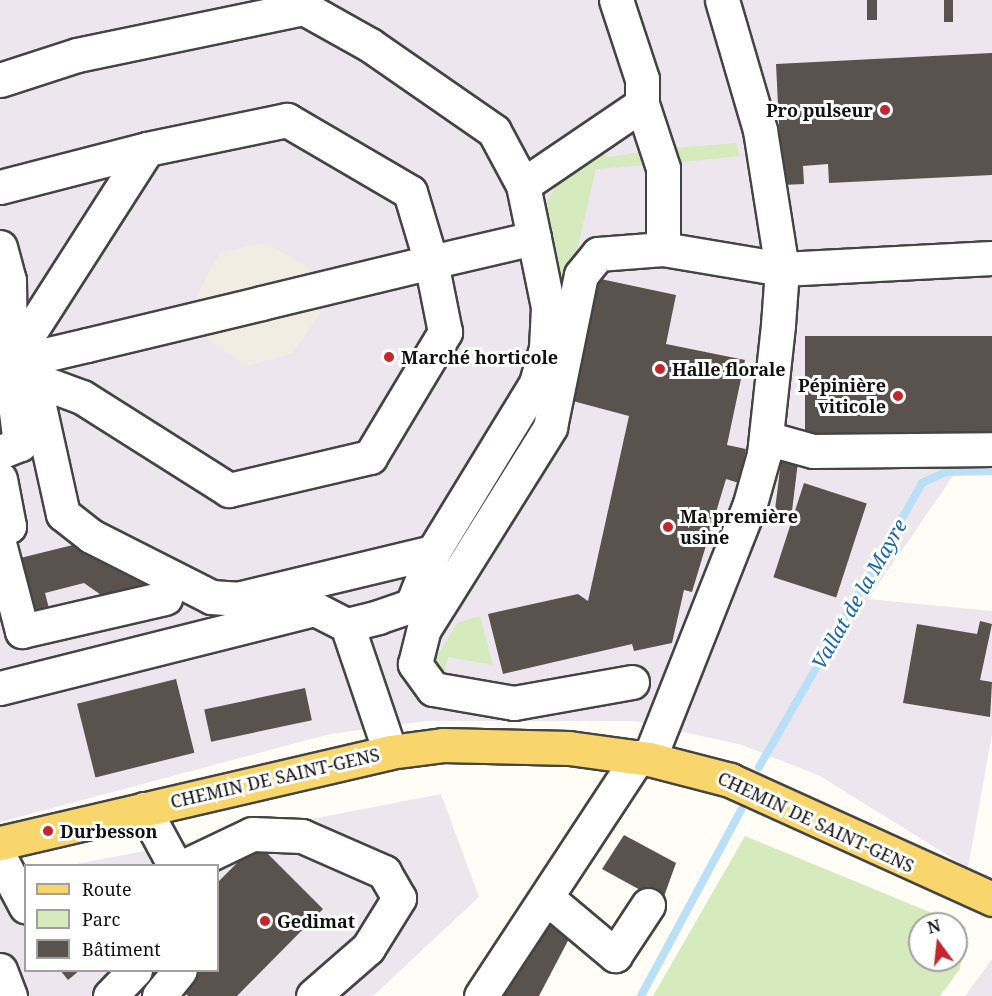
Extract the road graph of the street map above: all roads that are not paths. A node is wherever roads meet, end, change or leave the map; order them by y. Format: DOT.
graph roads {
  1 [pos="336,0"];
  2 [pos="616,0"];
  3 [pos="736,1"];
  4 [pos="304,8"];
  5 [pos="0,80"];
  6 [pos="642,104"];
  7 [pos="147,149"];
  8 [pos="523,185"];
  9 [pos="0,187"];
  10 [pos="534,238"];
  11 [pos="0,247"];
  12 [pos="663,249"];
  13 [pos="992,258"];
  14 [pos="431,262"];
  15 [pos="782,268"];
  16 [pos="14,368"];
  17 [pos="766,438"];
  18 [pos="992,449"];
  19 [pos="0,452"];
  20 [pos="0,479"];
  21 [pos="3,534"];
  22 [pos="433,552"];
  23 [pos="165,598"];
  24 [pos="347,625"];
  25 [pos="632,682"];
  26 [pos="0,688"];
  27 [pos="390,752"];
  28 [pos="644,758"];
  29 [pos="144,809"];
  30 [pos="0,843"];
  31 [pos="0,858"];
  32 [pos="174,864"];
  33 [pos="189,864"];
  34 [pos="547,898"];
  35 [pos="992,899"];
  36 [pos="24,903"];
  37 [pos="648,905"];
  38 [pos="0,970"];
  39 [pos="133,972"];
  40 [pos="178,972"];
  41 [pos="10,996"];
  42 [pos="110,996"];
  43 [pos="159,996"];
  44 [pos="313,996"];
  45 [pos="481,996"];
  1 -- 4 [label="street"];
  2 -- 6 [label="street"];
  3 -- 15 [label="street"];
  4 -- 5 [label="street"];
  4 -- 8 [label="street"];
  6 -- 8 [label="street"];
  6 -- 12 [label="street"];
  7 -- 9 [label="street"];
  7 -- 14 [label="street"];
  7 -- 16 [label="street"];
  8 -- 10 [label="street"];
  10 -- 14 [label="street"];
  10 -- 22 [label="street"];
  11 -- 16 [label="street"];
  12 -- 15 [label="street"];
  12 -- 25 [label="street"];
  13 -- 15 [label="street"];
  14 -- 16 [label="street"];
  14 -- 16 [label="street"];
  15 -- 17 [label="street"];
  16 -- 19 [label="street"];
  16 -- 22 [label="street"];
  17 -- 18 [label="street"];
  17 -- 28 [label="street"];
  20 -- 21 [label="street"];
  21 -- 23 [label="street"];
  22 -- 24 [label="street"];
  24 -- 26 [label="street"];
  24 -- 27 [label="street"];
  27 -- 28 [label="main road, CHEMIN DE SAINT-GENS"];
  27 -- 29 [label="main road, CHEMIN DE SAINT-GENS"];
  28 -- 34 [label="street"];
  28 -- 35 [label="main road, CHEMIN DE SAINT-GENS"];
  29 -- 30 [label="main road, CHEMIN DE SAINT-GENS"];
  29 -- 32 [label="street"];
  31 -- 36 [label="street"];
  33 -- 44 [label="street"];
  34 -- 37 [label="street"];
  34 -- 45 [label="street"];
  38 -- 41 [label="street"];
  39 -- 42 [label="street"];
  40 -- 43 [label="street"];
}
